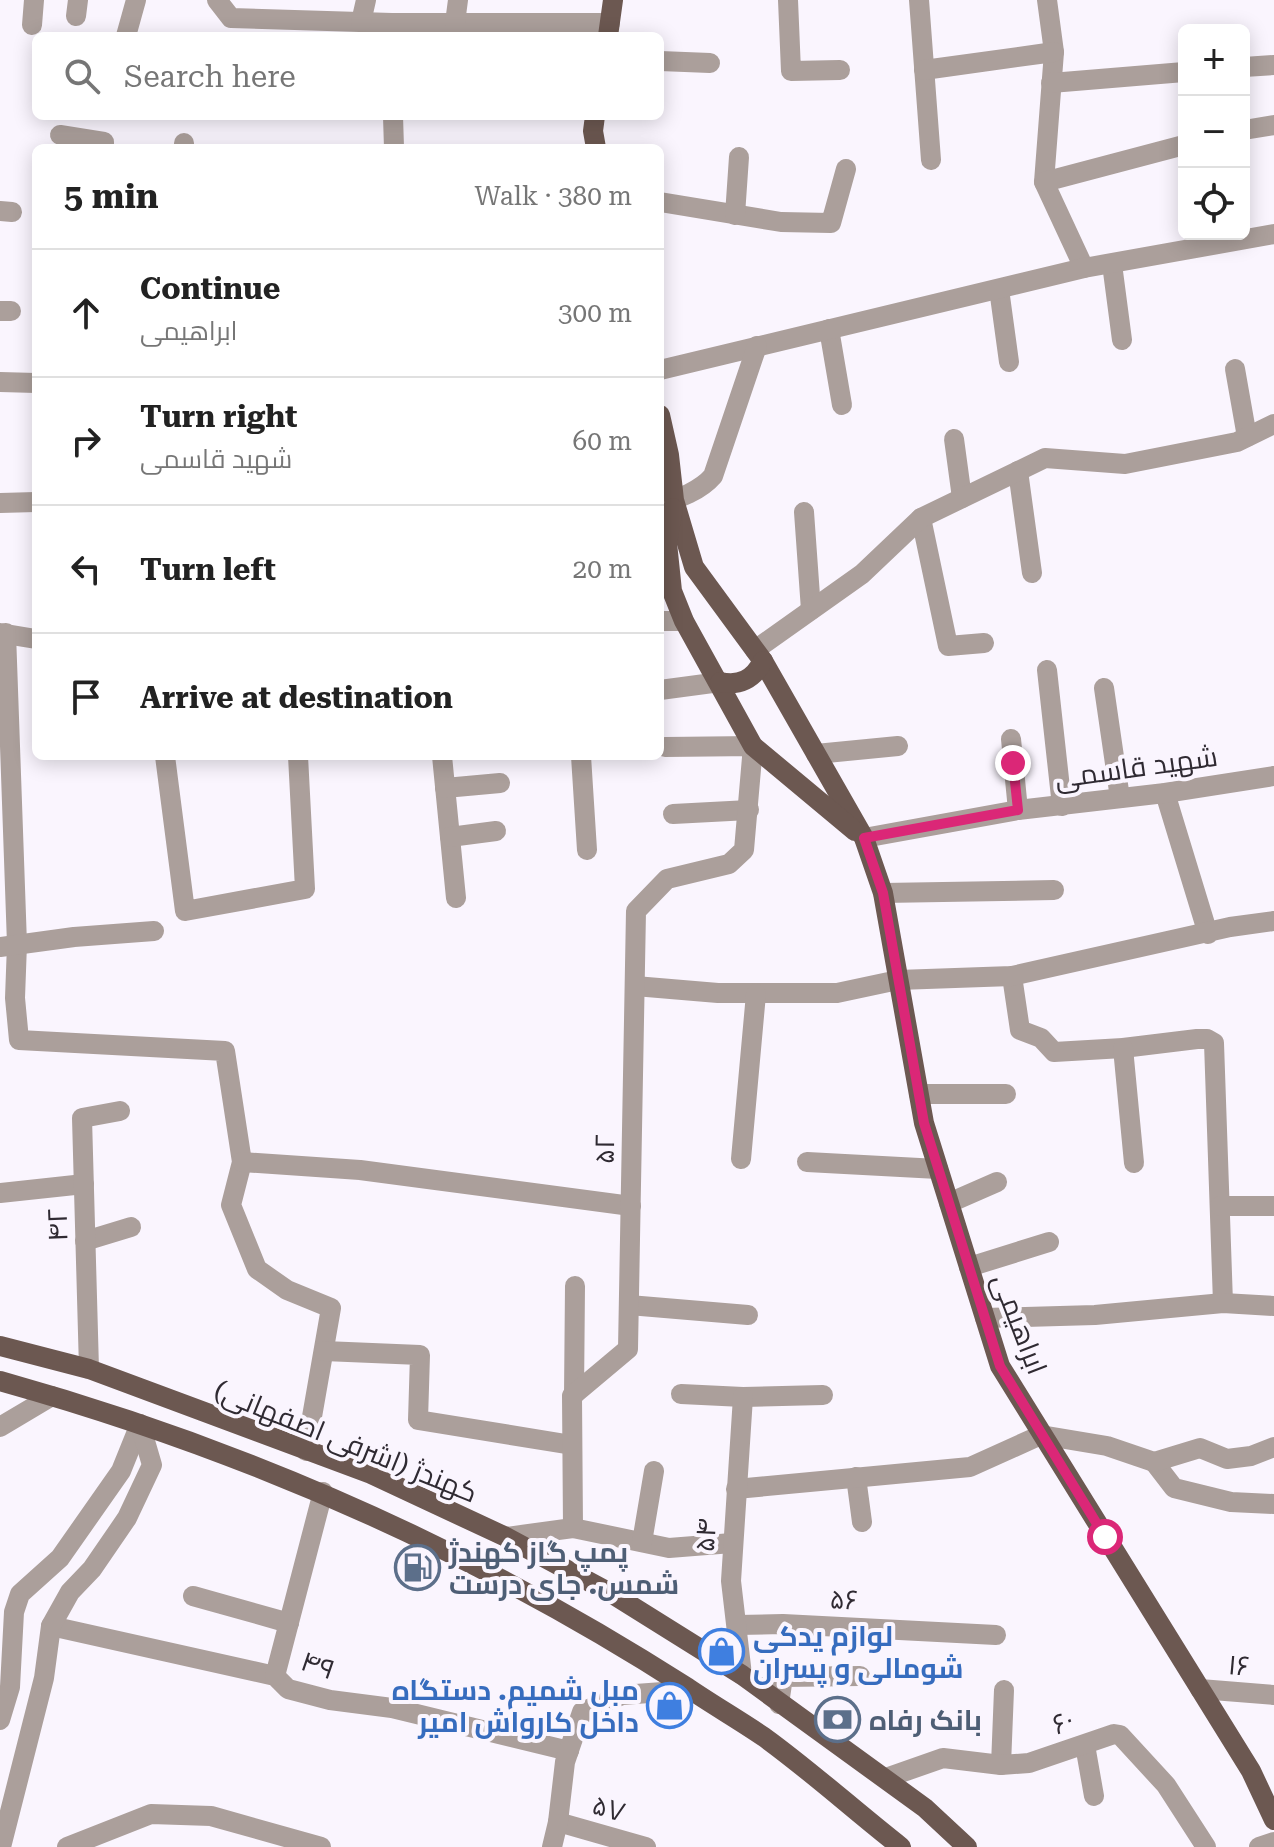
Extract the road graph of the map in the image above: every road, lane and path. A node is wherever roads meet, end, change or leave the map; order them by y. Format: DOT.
graph roads {
  1 [pos="34,0"];
  2 [pos="136,0"];
  3 [pos="366,0"];
  4 [pos="458,0"];
  5 [pos="613,0"];
  6 [pos="788,0"];
  7 [pos="919,0"];
  8 [pos="1047,0"];
  9 [pos="220,5"];
  10 [pos="361,22"];
  11 [pos="455,23"];
  12 [pos="32,25"];
  13 [pos="502,29"];
  14 [pos="609,29"];
  15 [pos="392,30"];
  16 [pos="127,32"];
  17 [pos="222,32"];
  18 [pos="1054,52"];
  19 [pos="664,61"];
  20 [pos="710,63"];
  21 [pos="1274,65"];
  22 [pos="1250,67"];
  23 [pos="840,70"];
  24 [pos="924,70"];
  25 [pos="1178,72"];
  26 [pos="1051,83"];
  27 [pos="393,120"];
  28 [pos="594,120"];
  29 [pos="1274,125"];
  30 [pos="1250,129"];
  31 [pos="60,135"];
  32 [pos="104,144"];
  33 [pos="394,144"];
  34 [pos="595,144"];
  35 [pos="1178,147"];
  36 [pos="739,157"];
  37 [pos="931,160"];
  38 [pos="846,169"];
  39 [pos="1044,182"];
  40 [pos="664,203"];
  41 [pos="735,215"];
  42 [pos="1274,234"];
  43 [pos="1112,264"];
  44 [pos="1084,268"];
  45 [pos="999,289"];
  46 [pos="829,329"];
  47 [pos="1122,340"];
  48 [pos="757,346"];
  49 [pos="1009,362"];
  50 [pos="664,369"];
  51 [pos="1235,369"];
  52 [pos="0,382"];
  53 [pos="32,383"];
  54 [pos="842,405"];
  55 [pos="1274,424"];
  56 [pos="664,433"];
  57 [pos="1247,437"];
  58 [pos="954,439"];
  59 [pos="1018,471"];
  60 [pos="962,498"];
  61 [pos="32,502"];
  62 [pos="667,502"];
  63 [pos="0,503"];
  64 [pos="804,512"];
  65 [pos="921,518"];
  66 [pos="1032,573"];
  67 [pos="811,610"];
  68 [pos="664,621"];
  69 [pos="684,621"];
  70 [pos="3,633"];
  71 [pos="32,638"];
  72 [pos="984,643"];
  73 [pos="759,656"];
  74 [pos="1047,670"];
  75 [pos="720,682"];
  76 [pos="1104,688"];
  77 [pos="664,689"];
  78 [pos="1011,739"];
  79 [pos="753,746"];
  80 [pos="898,746"];
  81 [pos="665,747"];
  82 [pos="816,754"];
  83 [pos="166,760"];
  84 [pos="298,760"];
  85 [pos="442,760"];
  86 [pos="581,760"];
  87 [pos="1274,776"];
  88 [pos="500,783"];
  89 [pos="445,788"];
  90 [pos="1165,793"];
  91 [pos="1120,798"];
  92 [pos="1062,806"];
  93 [pos="749,810"];
  94 [pos="1018,810"];
  95 [pos="673,814"];
  96 [pos="496,831"];
  97 [pos="450,837"];
  98 [pos="864,838"];
  99 [pos="587,850"];
  100 [pos="1054,890"];
  101 [pos="883,893"];
  102 [pos="456,898"];
  103 [pos="1274,921"];
  104 [pos="154,931"];
  105 [pos="1208,934"];
  106 [pos="8,946"];
  107 [pos="1012,976"];
  108 [pos="898,980"];
  109 [pos="635,986"];
  110 [pos="756,994"];
  111 [pos="1123,1048"];
  112 [pos="919,1094"];
  113 [pos="1006,1094"];
  114 [pos="120,1111"];
  115 [pos="741,1159"];
  116 [pos="242,1162"];
  117 [pos="807,1162"];
  118 [pos="1134,1163"];
  119 [pos="938,1169"];
  120 [pos="997,1182"];
  121 [pos="84,1184"];
  122 [pos="0,1193"];
  123 [pos="949,1203"];
  124 [pos="631,1206"];
  125 [pos="1220,1206"];
  126 [pos="1274,1206"];
  127 [pos="131,1227"];
  128 [pos="85,1241"];
  129 [pos="1049,1242"];
  130 [pos="969,1267"];
  131 [pos="575,1286"];
  132 [pos="1223,1303"];
  133 [pos="629,1305"];
  134 [pos="1274,1306"];
  135 [pos="748,1315"];
  136 [pos="985,1318"];
  137 [pos="0,1346"];
  138 [pos="324,1351"];
  139 [pos="89,1369"];
  140 [pos="0,1381"];
  141 [pos="681,1394"];
  142 [pos="574,1395"];
  143 [pos="823,1395"];
  144 [pos="52,1396"];
  145 [pos="743,1397"];
  146 [pos="140,1424"];
  147 [pos="0,1427"];
  148 [pos="1041,1435"];
  149 [pos="572,1445"];
  150 [pos="1274,1447"];
  151 [pos="306,1451"];
  152 [pos="1154,1462"];
  153 [pos="654,1471"];
  154 [pos="856,1477"];
  155 [pos="736,1489"];
  156 [pos="323,1492"];
  157 [pos="1274,1504"];
  158 [pos="862,1522"];
  159 [pos="573,1528"];
  160 [pos="506,1537"];
  161 [pos="642,1542"];
  162 [pos="732,1543"];
  163 [pos="10,1592"];
  164 [pos="193,1596"];
  165 [pos="289,1623"];
  166 [pos="738,1625"];
  167 [pos="51,1626"];
  168 [pos="996,1635"];
  169 [pos="742,1675"];
  170 [pos="275,1676"];
  171 [pos="860,1676"];
  172 [pos="1200,1689"];
  173 [pos="690,1690"];
  174 [pos="1004,1690"];
  175 [pos="1274,1695"];
  176 [pos="779,1704"];
  177 [pos="0,1720"];
  178 [pos="1085,1745"];
  179 [pos="569,1751"];
  180 [pos="1001,1765"];
  181 [pos="886,1778"];
  182 [pos="1094,1796"];
  183 [pos="1274,1820"];
  184 [pos="558,1822"];
  185 [pos="1274,1842"];
  186 [pos="1,1847"];
  187 [pos="67,1847"];
  188 [pos="321,1847"];
  189 [pos="552,1847"];
  190 [pos="646,1847"];
  191 [pos="901,1847"];
  192 [pos="967,1847"];
  193 [pos="1206,1847"];
  194 [pos="1259,1847"];
  1 -- 12 [label="street"];
  2 -- 16 [label="street"];
  3 -- 10 [label="street"];
  4 -- 11 [label="street"];
  5 -- 14 [label="main road"];
  6 -- 23 [label="street"];
  7 -- 24 [label="street"];
  8 -- 18 [label="street"];
  9 -- 10 [label="street"];
  9 -- 17 [label="street"];
  10 -- 15 [label="street"];
  11 -- 13 [label="street"];
  11 -- 15 [label="street"];
  13 -- 14 [label="street"];
  18 -- 24 [label="street"];
  18 -- 26 [label="street"];
  19 -- 20 [label="street"];
  21 -- 22 [label="street"];
  24 -- 37 [label="street"];
  25 -- 26 [label="street"];
  26 -- 39 [label="street"];
  27 -- 33 [label="street"];
  28 -- 34 [label="main road"];
  29 -- 30 [label="street"];
  31 -- 32 [label="street"];
  35 -- 39 [label="street"];
  36 -- 41 [label="street"];
  38 -- 41 [label="street"];
  39 -- 44 [label="street"];
  40 -- 41 [label="street"];
  42 -- 43 [label="street"];
  43 -- 44 [label="street"];
  43 -- 47 [label="street"];
  44 -- 45 [label="street"];
  45 -- 46 [label="street"];
  45 -- 49 [label="street"];
  46 -- 48 [label="street"];
  46 -- 54 [label="street"];
  48 -- 50 [label="street"];
  48 -- 62 [label="street"];
  51 -- 57 [label="street"];
  52 -- 53 [label="street"];
  55 -- 57 [label="street"];
  56 -- 62 [label="main road"];
  57 -- 59 [label="street"];
  58 -- 60 [label="street"];
  59 -- 60 [label="street"];
  59 -- 66 [label="street"];
  60 -- 65 [label="street"];
  61 -- 63 [label="street"];
  62 -- 69 [label="main road"];
  62 -- 73 [label="main road, ابراهیمی"];
  64 -- 67 [label="street"];
  65 -- 67 [label="street"];
  65 -- 72 [label="street"];
  67 -- 73 [label="street"];
  68 -- 69 [label="street"];
  69 -- 75 [label="main road"];
  70 -- 71 [label="street"];
  70 -- 106 [label="street"];
  73 -- 75 [label="main road"];
  73 -- 82 [label="main road, ابراهیمی"];
  74 -- 92 [label="street"];
  75 -- 77 [label="street"];
  75 -- 79 [label="main road"];
  76 -- 91 [label="street"];
  78 -- 94 [label="street"];
  79 -- 81 [label="street"];
  79 -- 93 [label="street, ۵۲"];
  79 -- 98 [label="main road"];
  80 -- 82 [label="street"];
  82 -- 98 [label="main road, ابراهیمی"];
  83 -- 84 [label="street"];
  85 -- 89 [label="street"];
  86 -- 99 [label="street"];
  87 -- 90 [label="street, شهید قاسمی"];
  88 -- 89 [label="street"];
  89 -- 97 [label="street"];
  90 -- 91 [label="street, شهید قاسمی"];
  90 -- 105 [label="street"];
  91 -- 92 [label="street, شهید قاسمی"];
  92 -- 94 [label="street, شهید قاسمی"];
  93 -- 95 [label="street"];
  93 -- 109 [label="street, ۵۲"];
  94 -- 98 [label="street, شهید قاسمی"];
  96 -- 97 [label="street"];
  97 -- 102 [label="street"];
  98 -- 101 [label="main road, ابراهیمی"];
  100 -- 101 [label="street"];
  101 -- 108 [label="main road, ابراهیمی"];
  103 -- 105 [label="street"];
  104 -- 106 [label="street"];
  105 -- 107 [label="street"];
  106 -- 116 [label="street"];
  107 -- 108 [label="street"];
  107 -- 111 [label="street"];
  108 -- 110 [label="street"];
  108 -- 112 [label="main road, ابراهیمی"];
  109 -- 110 [label="street"];
  109 -- 124 [label="street, ۵۲"];
  110 -- 115 [label="street"];
  111 -- 118 [label="street"];
  111 -- 125 [label="street"];
  112 -- 113 [label="street"];
  112 -- 119 [label="main road, ابراهیمی"];
  114 -- 121 [label="street, ۴۲"];
  116 -- 124 [label="street"];
  116 -- 138 [label="street"];
  117 -- 119 [label="street"];
  119 -- 123 [label="main road, ابراهیمی"];
  120 -- 123 [label="street"];
  121 -- 122 [label="street"];
  121 -- 128 [label="street, ۴۲"];
  123 -- 130 [label="main road, ابراهیمی"];
  124 -- 133 [label="street, ۵۲"];
  125 -- 126 [label="street"];
  125 -- 132 [label="street"];
  127 -- 128 [label="street"];
  128 -- 139 [label="street, ۴۲"];
  129 -- 130 [label="street"];
  130 -- 136 [label="main road, ابراهیمی"];
  131 -- 142 [label="street"];
  132 -- 134 [label="street"];
  132 -- 136 [label="street"];
  133 -- 135 [label="street"];
  133 -- 142 [label="street, ۵۲"];
  136 -- 148 [label="main road, ابراهیمی"];
  137 -- 139 [label="main road, کهندژ (اشرفی اصفهانی)"];
  138 -- 149 [label="street"];
  138 -- 151 [label="street"];
  139 -- 151 [label="main road, کهندژ (اشرفی اصفهانی)"];
  140 -- 144 [label="main road, کهندژ (اشرفی اصفهانی)"];
  141 -- 145 [label="street"];
  142 -- 149 [label="street"];
  143 -- 145 [label="street"];
  144 -- 146 [label="main road, کهندژ (اشرفی اصفهانی)"];
  144 -- 147 [label="street"];
  145 -- 155 [label="street, ۵۴"];
  146 -- 156 [label="main road, کهندژ (اشرفی اصفهانی)"];
  146 -- 163 [label="street"];
  146 -- 167 [label="street"];
  148 -- 152 [label="street"];
  148 -- 154 [label="street"];
  148 -- 172 [label="main road, ابراهیمی"];
  149 -- 159 [label="street"];
  150 -- 152 [label="street"];
  151 -- 160 [label="main road, کهندژ (اشرفی اصفهانی)"];
  152 -- 157 [label="street"];
  153 -- 161 [label="street"];
  154 -- 155 [label="street"];
  154 -- 158 [label="street"];
  155 -- 162 [label="street, ۵۴"];
  156 -- 165 [label="street"];
  156 -- 173 [label="main road, کهندژ (اشرفی اصفهانی)"];
  159 -- 160 [label="street"];
  159 -- 161 [label="street"];
  160 -- 169 [label="main road, کهندژ (اشرفی اصفهانی)"];
  161 -- 162 [label="street"];
  162 -- 166 [label="street, ۵۴"];
  163 -- 177 [label="street"];
  164 -- 165 [label="street"];
  165 -- 170 [label="street"];
  166 -- 168 [label="street, ۵۶"];
  166 -- 169 [label="street, ۵۴"];
  167 -- 170 [label="street, ۴۹"];
  167 -- 186 [label="street"];
  169 -- 176 [label="main road, کهندژ (اشرفی اصفهانی)"];
  170 -- 179 [label="street, ۴۹"];
  171 -- 176 [label="street"];
  172 -- 175 [label="street, ۱۶"];
  172 -- 183 [label="main road, ابراهیمی"];
  173 -- 179 [label="street"];
  173 -- 191 [label="main road, کهندژ (اشرفی اصفهانی)"];
  174 -- 180 [label="street"];
  176 -- 181 [label="main road, کهندژ (اشرفی اصفهانی)"];
  178 -- 180 [label="street, ۶۰"];
  178 -- 182 [label="street"];
  178 -- 193 [label="street, ۶۰"];
  179 -- 184 [label="street"];
  180 -- 181 [label="street, ۶۰"];
  181 -- 192 [label="main road, کهندژ (اشرفی اصفهانی)"];
  184 -- 189 [label="street"];
  184 -- 190 [label="street, ۵۷"];
  185 -- 194 [label="street"];
  187 -- 188 [label="street"];
}
